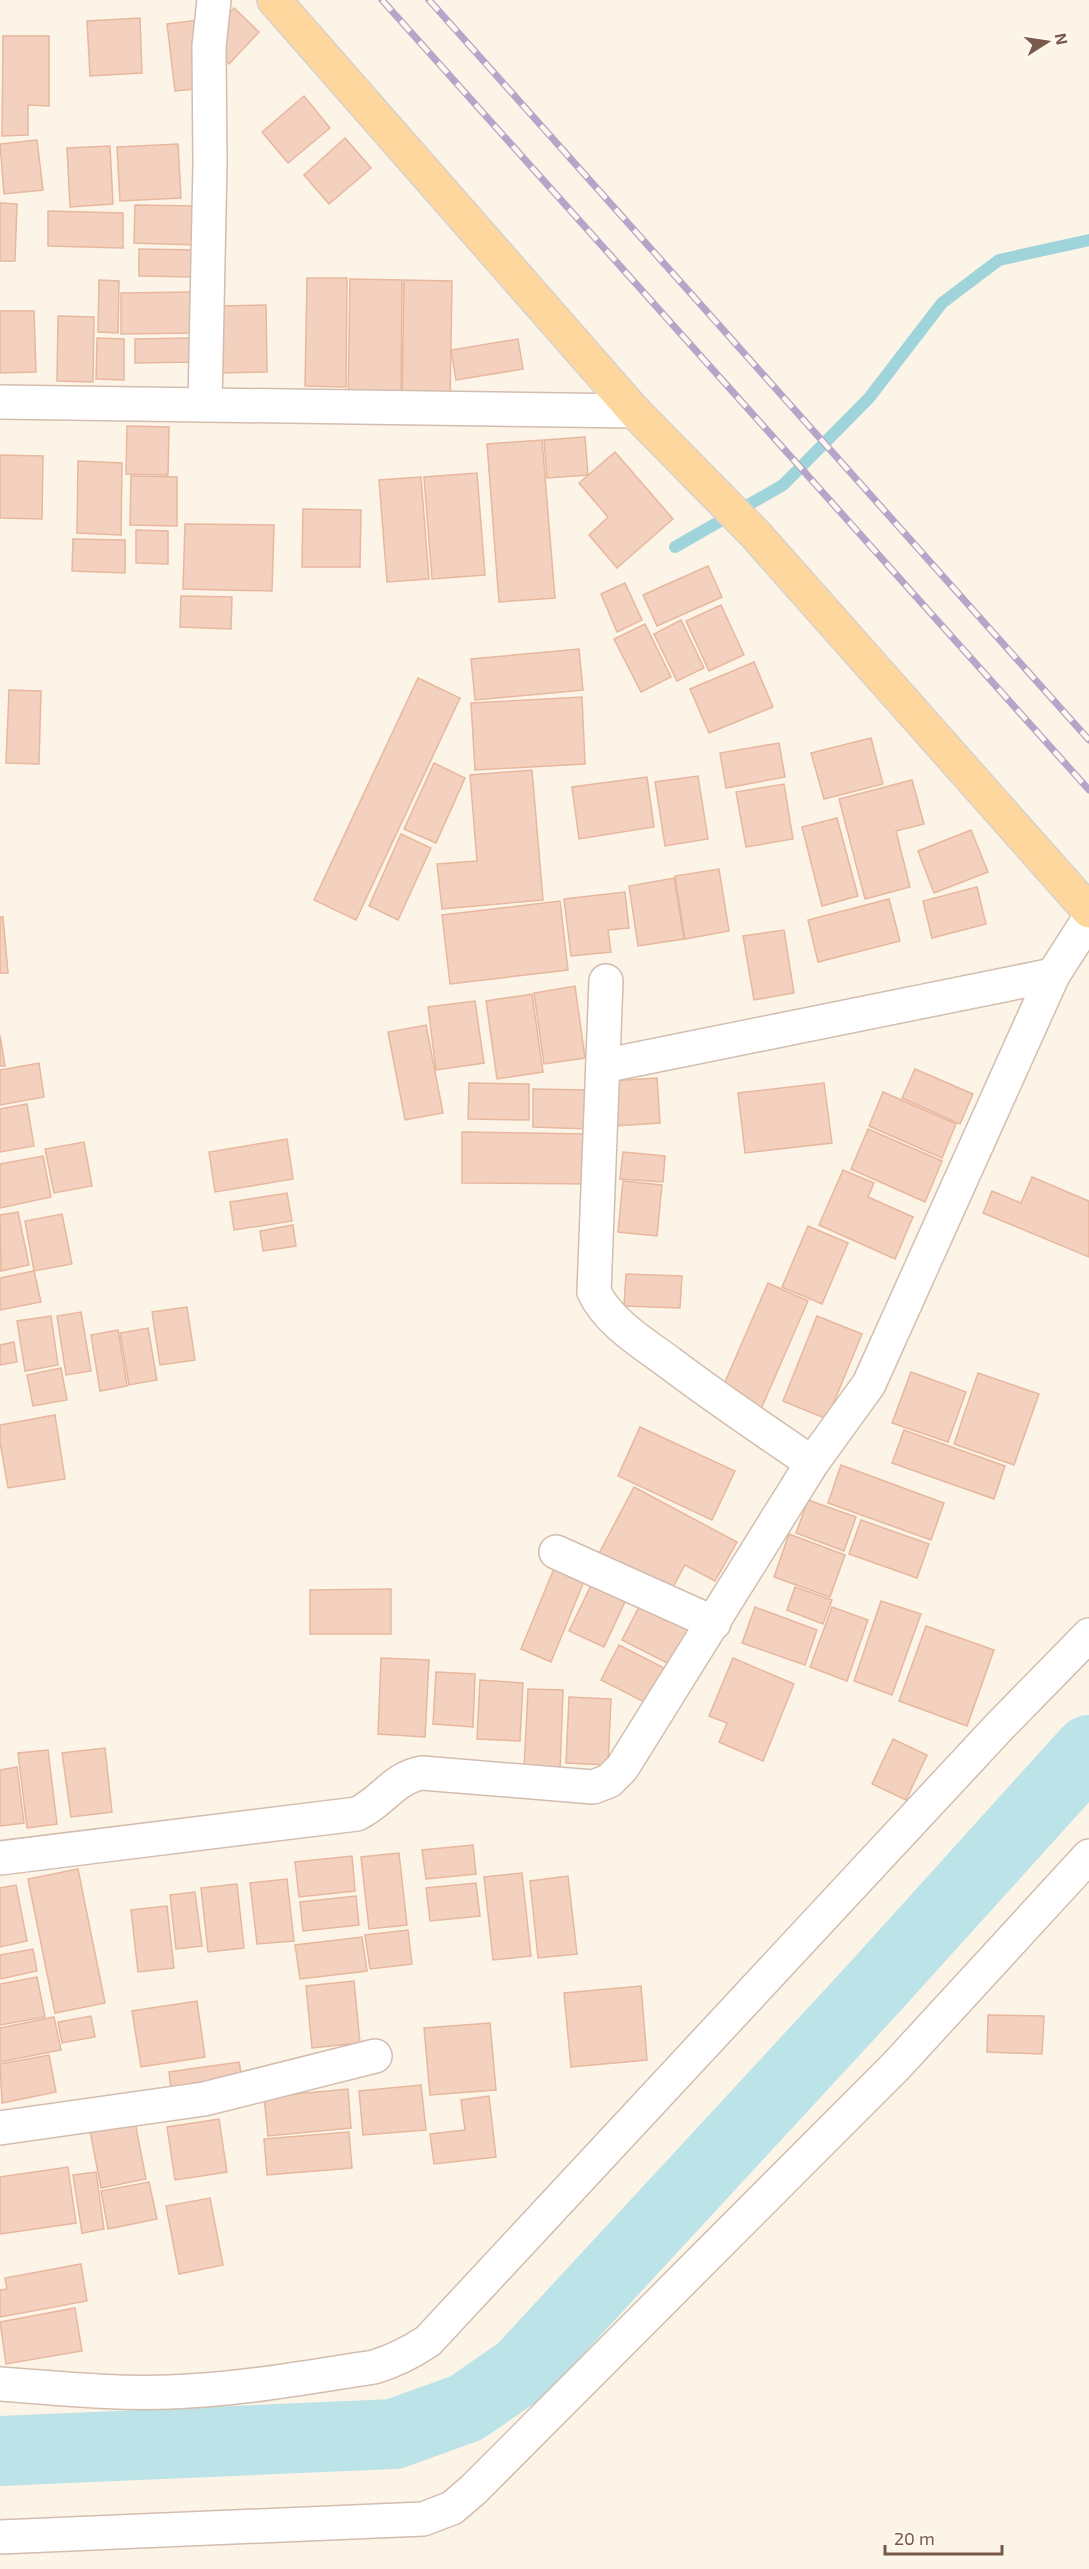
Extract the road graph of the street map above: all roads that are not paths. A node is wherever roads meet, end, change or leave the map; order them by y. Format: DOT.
graph roads {
  1 [pos="214,0"];
  2 [pos="274,0"];
  3 [pos="0,402"];
  4 [pos="205,405"];
  5 [pos="634,411"];
  6 [pos="1089,911"];
  7 [pos="1089,919"];
  8 [pos="1053,975"];
  9 [pos="606,981"];
  10 [pos="603,1066"];
  11 [pos="812,1463"];
  12 [pos="556,1552"];
  13 [pos="714,1623"];
  14 [pos="1089,1635"];
  15 [pos="1089,1856"];
  16 [pos="0,1858"];
  17 [pos="375,2056"];
  18 [pos="0,2128"];
  19 [pos="0,2384"];
  20 [pos="0,2537"];
  1 -- 4 [label="street"];
  2 -- 5 [label="main road"];
  3 -- 4 [label="street"];
  4 -- 5 [label="street"];
  5 -- 6 [label="main road"];
  7 -- 8 [label="street"];
  8 -- 10 [label="street"];
  8 -- 11 [label="street"];
  9 -- 10 [label="street"];
  10 -- 11 [label="street"];
  11 -- 13 [label="street"];
  12 -- 13 [label="street"];
  13 -- 16 [label="street"];
  14 -- 19 [label="street"];
  15 -- 20 [label="street"];
  17 -- 18 [label="street"];
}
